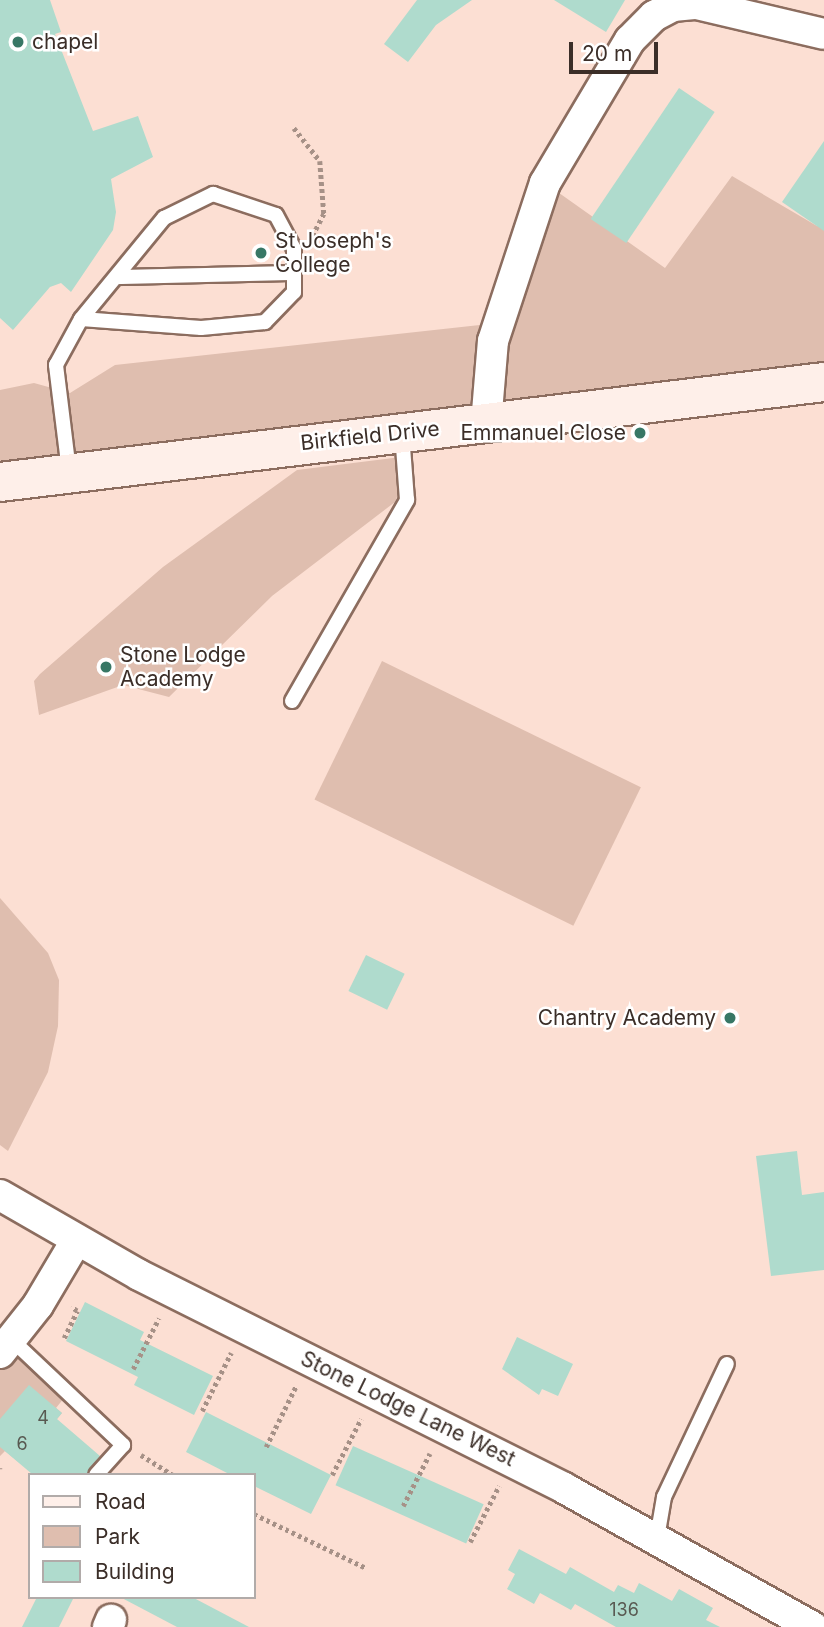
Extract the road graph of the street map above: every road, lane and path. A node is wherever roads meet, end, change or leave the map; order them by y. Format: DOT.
graph roads {
  1 [pos="650,8"];
  2 [pos="824,34"];
  3 [pos="294,128"];
  4 [pos="294,249"];
  5 [pos="294,273"];
  6 [pos="118,277"];
  7 [pos="81,319"];
  8 [pos="824,382"];
  9 [pos="486,424"];
  10 [pos="402,432"];
  11 [pos="69,471"];
  12 [pos="0,482"];
  13 [pos="292,701"];
  14 [pos="0,1195"];
  15 [pos="76,1241"];
  16 [pos="172,1292"];
  17 [pos="243,1327"];
  18 [pos="6,1347"];
  19 [pos="308,1360"];
  20 [pos="727,1364"];
  21 [pos="134,1369"];
  22 [pos="374,1393"];
  23 [pos="202,1410"];
  24 [pos="443,1427"];
  25 [pos="123,1445"];
  26 [pos="267,1447"];
  27 [pos="512,1461"];
  28 [pos="98,1473"];
  29 [pos="170,1473"];
  30 [pos="332,1475"];
  31 [pos="403,1506"];
  32 [pos="256,1515"];
  33 [pos="657,1538"];
  34 [pos="470,1542"];
  35 [pos="366,1568"];
  36 [pos="813,1627"];
  1 -- 2 [label="street"];
  1 -- 9 [label="street"];
  3 -- 4 [label="path"];
  4 -- 5 [label="lane"];
  4 -- 6 [label="lane"];
  5 -- 6 [label="lane"];
  5 -- 7 [label="lane"];
  6 -- 7 [label="lane"];
  7 -- 11 [label="lane"];
  8 -- 9 [label="street, Birkfield Drive"];
  9 -- 10 [label="street, Birkfield Drive"];
  10 -- 11 [label="street, Birkfield Drive"];
  10 -- 13 [label="lane"];
  11 -- 12 [label="street, Birkfield Drive"];
  14 -- 15 [label="street, Stone Lodge Lane West"];
  15 -- 16 [label="street, Stone Lodge Lane West"];
  15 -- 18 [label="street"];
  16 -- 17 [label="street, Stone Lodge Lane West"];
  16 -- 21 [label="path"];
  17 -- 19 [label="street, Stone Lodge Lane West"];
  17 -- 23 [label="path"];
  18 -- 25 [label="lane"];
  19 -- 22 [label="street, Stone Lodge Lane West"];
  19 -- 26 [label="path"];
  20 -- 33 [label="lane"];
  22 -- 24 [label="street, Stone Lodge Lane West"];
  22 -- 30 [label="path"];
  24 -- 27 [label="street, Stone Lodge Lane West"];
  24 -- 31 [label="path"];
  25 -- 28 [label="lane"];
  25 -- 29 [label="path"];
  27 -- 33 [label="street, Stone Lodge Lane West"];
  27 -- 34 [label="path"];
  32 -- 35 [label="path"];
  33 -- 36 [label="street, Stone Lodge Lane West"];
}
